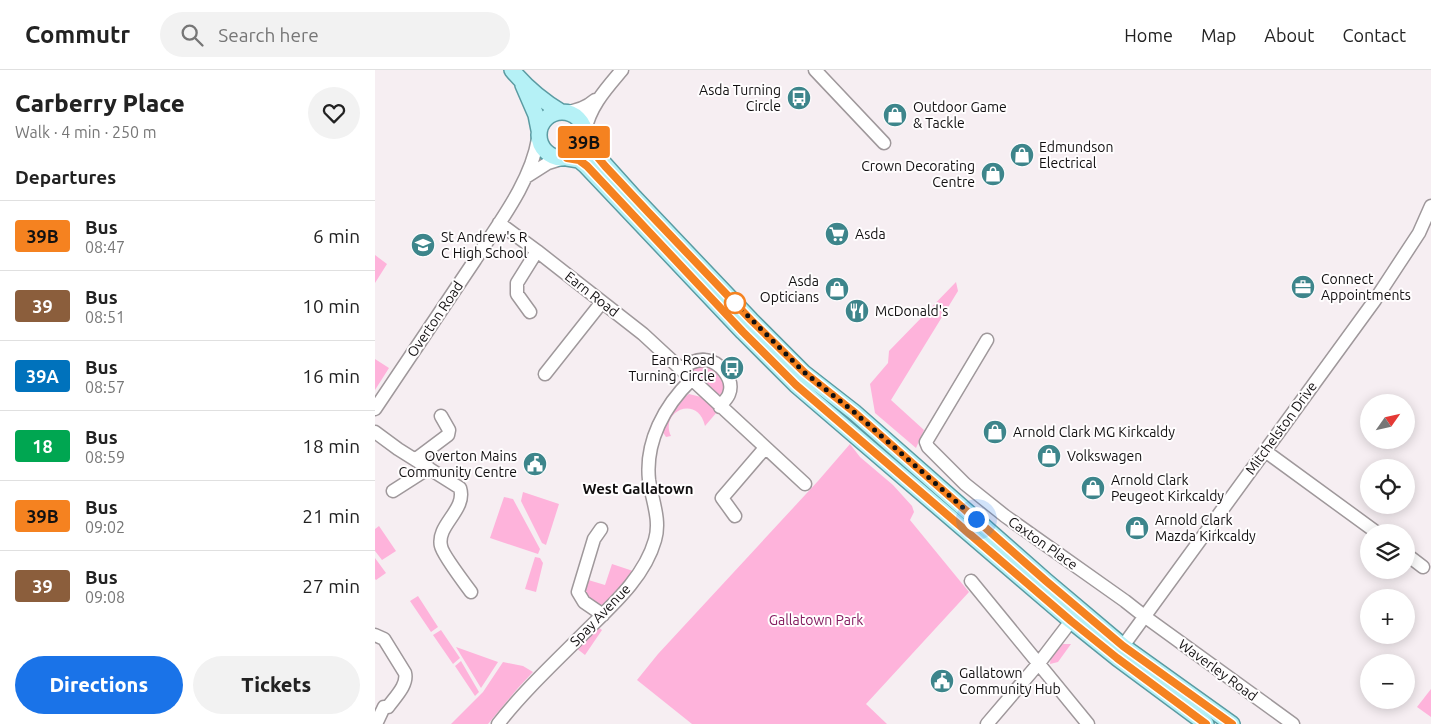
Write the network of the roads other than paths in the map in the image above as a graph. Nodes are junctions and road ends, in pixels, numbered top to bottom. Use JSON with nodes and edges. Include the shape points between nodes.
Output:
{"nodes":[{"id":1,"x":621,"y":70,"type":"edge"},
{"id":2,"x":815,"y":70,"type":"edge"},
{"id":3,"x":516,"y":75,"type":"edge"},
{"id":4,"x":599,"y":97,"type":"junction"},
{"id":5,"x":563,"y":112,"type":"junction"},
{"id":6,"x":585,"y":134,"type":"junction"},
{"id":7,"x":539,"y":135,"type":"junction"},
{"id":8,"x":884,"y":143,"type":"dead end"},
{"id":9,"x":564,"y":159,"type":"junction"},
{"id":10,"x":526,"y":177,"type":"junction"},
{"id":11,"x":1431,"y":206,"type":"edge"},
{"id":12,"x":499,"y":223,"type":"junction"},
{"id":13,"x":537,"y":251,"type":"junction"},
{"id":14,"x":602,"y":302,"type":"junction"},
{"id":15,"x":530,"y":312,"type":"dead end"},
{"id":16,"x":987,"y":340,"type":"dead end"},
{"id":17,"x":680,"y":369,"type":"junction"},
{"id":18,"x":545,"y":374,"type":"dead end"},
{"id":19,"x":691,"y":379,"type":"junction"},
{"id":20,"x":720,"y":406,"type":"junction"},
{"id":21,"x":375,"y":409,"type":"edge"},
{"id":22,"x":441,"y":416,"type":"dead end"},
{"id":23,"x":375,"y":432,"type":"edge"},
{"id":24,"x":765,"y":448,"type":"junction"},
{"id":25,"x":1265,"y":451,"type":"junction"},
{"id":26,"x":416,"y":459,"type":"junction"},
{"id":27,"x":429,"y":468,"type":"junction"},
{"id":28,"x":805,"y":484,"type":"dead end"},
{"id":29,"x":393,"y":491,"type":"dead end"},
{"id":30,"x":735,"y":516,"type":"dead end"},
{"id":31,"x":1365,"y":524,"type":"edge"},
{"id":32,"x":601,"y":529,"type":"dead end"},
{"id":33,"x":1415,"y":561,"type":"edge"},
{"id":34,"x":1423,"y":567,"type":"dead end"},
{"id":35,"x":971,"y":581,"type":"dead end"},
{"id":36,"x":1046,"y":581,"type":"junction"},
{"id":37,"x":471,"y":592,"type":"dead end"},
{"id":38,"x":603,"y":614,"type":"junction"},
{"id":39,"x":1144,"y":616,"type":"junction"},
{"id":40,"x":1071,"y":621,"type":"junction"},
{"id":41,"x":375,"y":635,"type":"edge"},
{"id":42,"x":1123,"y":646,"type":"junction"},
{"id":43,"x":1039,"y":662,"type":"junction"},
{"id":44,"x":1160,"y":689,"type":"junction"},
{"id":45,"x":380,"y":704,"type":"edge"},
{"id":46,"x":376,"y":724,"type":"edge"},
{"id":47,"x":498,"y":724,"type":"edge"},
{"id":48,"x":987,"y":724,"type":"edge"},
{"id":49,"x":1088,"y":724,"type":"edge"},
{"id":50,"x":1206,"y":724,"type":"edge"},
{"id":51,"x":1232,"y":724,"type":"edge"},
{"id":52,"x":1293,"y":724,"type":"edge"}],
"edges":[{"from":1,"to":4,"type":"street"},
{"from":2,"to":8,"type":"street"},
{"from":3,"to":5,"type":"main road","via":[[548,104]]},
{"from":3,"to":7,"type":"main road","via":[[537,115]]},
{"from":4,"to":5,"type":"street","via":[[589,106]]},
{"from":4,"to":6,"type":"street","via":[[587,120]]},
{"from":5,"to":6,"type":"main road","via":[[578,119]]},
{"from":5,"to":7,"type":"main road","via":[[547,117]]},
{"from":6,"to":9,"type":"main road","via":[[579,151]]},
{"from":6,"to":36,"type":"main road","via":[[590,148],[605,166],[804,372]]},
{"from":7,"to":9,"type":"main road","via":[[544,151]]},
{"from":7,"to":10,"type":"street","name":"Overton Road"},
{"from":9,"to":10,"type":"street","name":"Overton Road","via":[[548,163]]},
{"from":9,"to":40,"type":"main road","via":[[579,160],[587,166],[796,385]]},
{"from":10,"to":12,"type":"street","name":"Overton Road"},
{"from":11,"to":25,"type":"street","name":"Mitchelston Drive","via":[[1419,233],[1375,300]]},
{"from":12,"to":13,"type":"street","name":"Earn Road"},
{"from":12,"to":21,"type":"street","name":"Overton Road"},
{"from":13,"to":14,"type":"street","name":"Earn Road"},
{"from":13,"to":15,"type":"street","via":[[517,283],[517,294]]},
{"from":14,"to":17,"type":"street","name":"Earn Road"},
{"from":14,"to":18,"type":"street"},
{"from":16,"to":39,"type":"street","name":"Caxton Place","via":[[926,442],[928,447],[965,484],[1005,516]]},
{"from":17,"to":19,"type":"street","name":"Earn Road"},
{"from":17,"to":20,"type":"street","via":[[694,361],[705,359],[715,362],[730,386],[729,394]]},
{"from":19,"to":20,"type":"street","name":"Earn Road"},
{"from":19,"to":38,"type":"street","name":"Spay Avenue","via":[[659,423],[649,455],[649,481],[657,517],[656,538],[651,552],[624,593]]},
{"from":20,"to":24,"type":"street","name":"Earn Road"},
{"from":22,"to":26,"type":"street","via":[[449,430],[448,435]]},
{"from":23,"to":26,"type":"street"},
{"from":24,"to":28,"type":"street","name":"Earn Road"},
{"from":24,"to":30,"type":"street","via":[[722,498]]},
{"from":25,"to":31,"type":"street"},
{"from":25,"to":39,"type":"street","name":"Mitchelston Drive"},
{"from":26,"to":27,"type":"street"},
{"from":27,"to":29,"type":"street"},
{"from":27,"to":37,"type":"street","via":[[460,488],[453,516],[442,531],[441,546]]},
{"from":32,"to":38,"type":"street","via":[[594,539],[578,592],[584,602]]},
{"from":33,"to":34,"type":"street"},
{"from":35,"to":43,"type":"street"},
{"from":36,"to":40,"type":"main road","via":[[1073,611]]},
{"from":36,"to":42,"type":"main road"},
{"from":38,"to":47,"type":"street","name":"Spay Avenue","via":[[520,696]]},
{"from":39,"to":42,"type":"street","name":"Mitchelston Drive"},
{"from":39,"to":52,"type":"street","name":"Waverley Road"},
{"from":40,"to":43,"type":"street"},
{"from":40,"to":44,"type":"main road"},
{"from":41,"to":45,"type":"street","via":[[384,639],[406,678],[388,707]]},
{"from":42,"to":44,"type":"main road","via":[[1128,659]]},
{"from":42,"to":51,"type":"main road"},
{"from":43,"to":48,"type":"street"},
{"from":43,"to":49,"type":"street"},
{"from":44,"to":50,"type":"main road"},
{"from":45,"to":46,"type":"street"}]}
